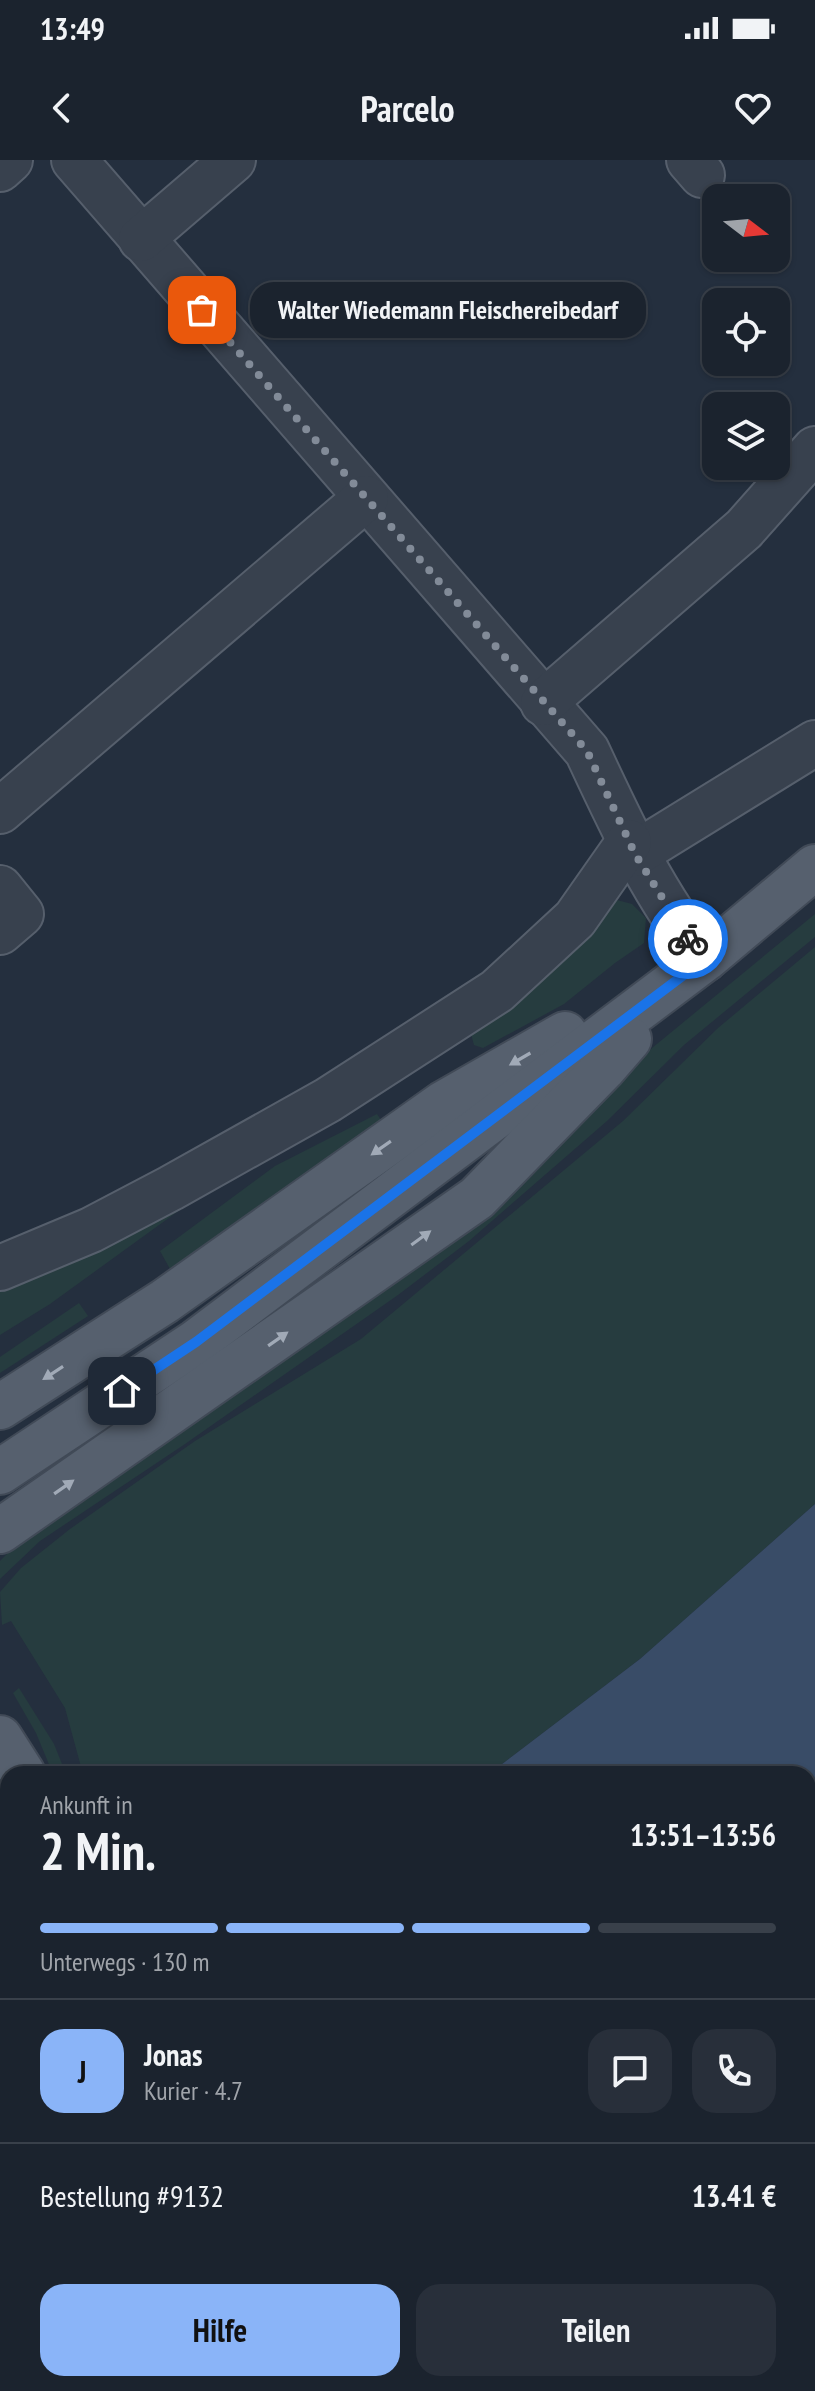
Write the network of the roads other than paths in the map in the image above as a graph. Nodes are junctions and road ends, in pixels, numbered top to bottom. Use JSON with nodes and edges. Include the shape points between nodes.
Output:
{"nodes":[{"id":1,"x":10,"y":160,"type":"edge"},
{"id":2,"x":74,"y":160,"type":"edge"},
{"id":3,"x":233,"y":160,"type":"edge"},
{"id":4,"x":0,"y":169,"type":"edge"},
{"id":5,"x":141,"y":239,"type":"junction"},
{"id":6,"x":815,"y":449,"type":"edge"},
{"id":7,"x":366,"y":498,"type":"junction"},
{"id":8,"x":543,"y":703,"type":"junction"},
{"id":9,"x":815,"y":743,"type":"edge"},
{"id":10,"x":0,"y":811,"type":"edge"},
{"id":11,"x":632,"y":848,"type":"junction"},
{"id":12,"x":815,"y":867,"type":"edge"},
{"id":13,"x":0,"y":888,"type":"edge"},
{"id":14,"x":0,"y":932,"type":"edge"},
{"id":15,"x":696,"y":964,"type":"junction"},
{"id":16,"x":0,"y":1268,"type":"edge"},
{"id":17,"x":0,"y":1407,"type":"edge"},
{"id":18,"x":0,"y":1472,"type":"edge"},
{"id":19,"x":0,"y":1531,"type":"edge"},
{"id":20,"x":0,"y":1738,"type":"edge"},
{"id":21,"x":18,"y":1766,"type":"edge"}],
"edges":[{"from":1,"to":4,"type":"street"},
{"from":2,"to":5,"type":"street"},
{"from":3,"to":5,"type":"street"},
{"from":5,"to":7,"type":"street"},
{"from":6,"to":8,"type":"street","via":[[744,529]]},
{"from":7,"to":8,"type":"street"},
{"from":7,"to":10,"type":"street"},
{"from":8,"to":11,"type":"street","via":[[587,751]]},
{"from":9,"to":11,"type":"street"},
{"from":11,"to":15,"type":"street"},
{"from":11,"to":16,"type":"street","via":[[575,919],[497,991],[328,1100],[171,1188],[91,1230]]},
{"from":12,"to":15,"type":"main road"},
{"from":13,"to":14,"type":"street","via":[[21,914]]},
{"from":15,"to":17,"type":"main road","one_way":true,"via":[[444,1103],[165,1301]]},
{"from":15,"to":18,"type":"main road","via":[[196,1342]]},
{"from":19,"to":15,"type":"main road","one_way":true,"via":[[477,1198]]},
{"from":20,"to":21,"type":"main road"}]}
